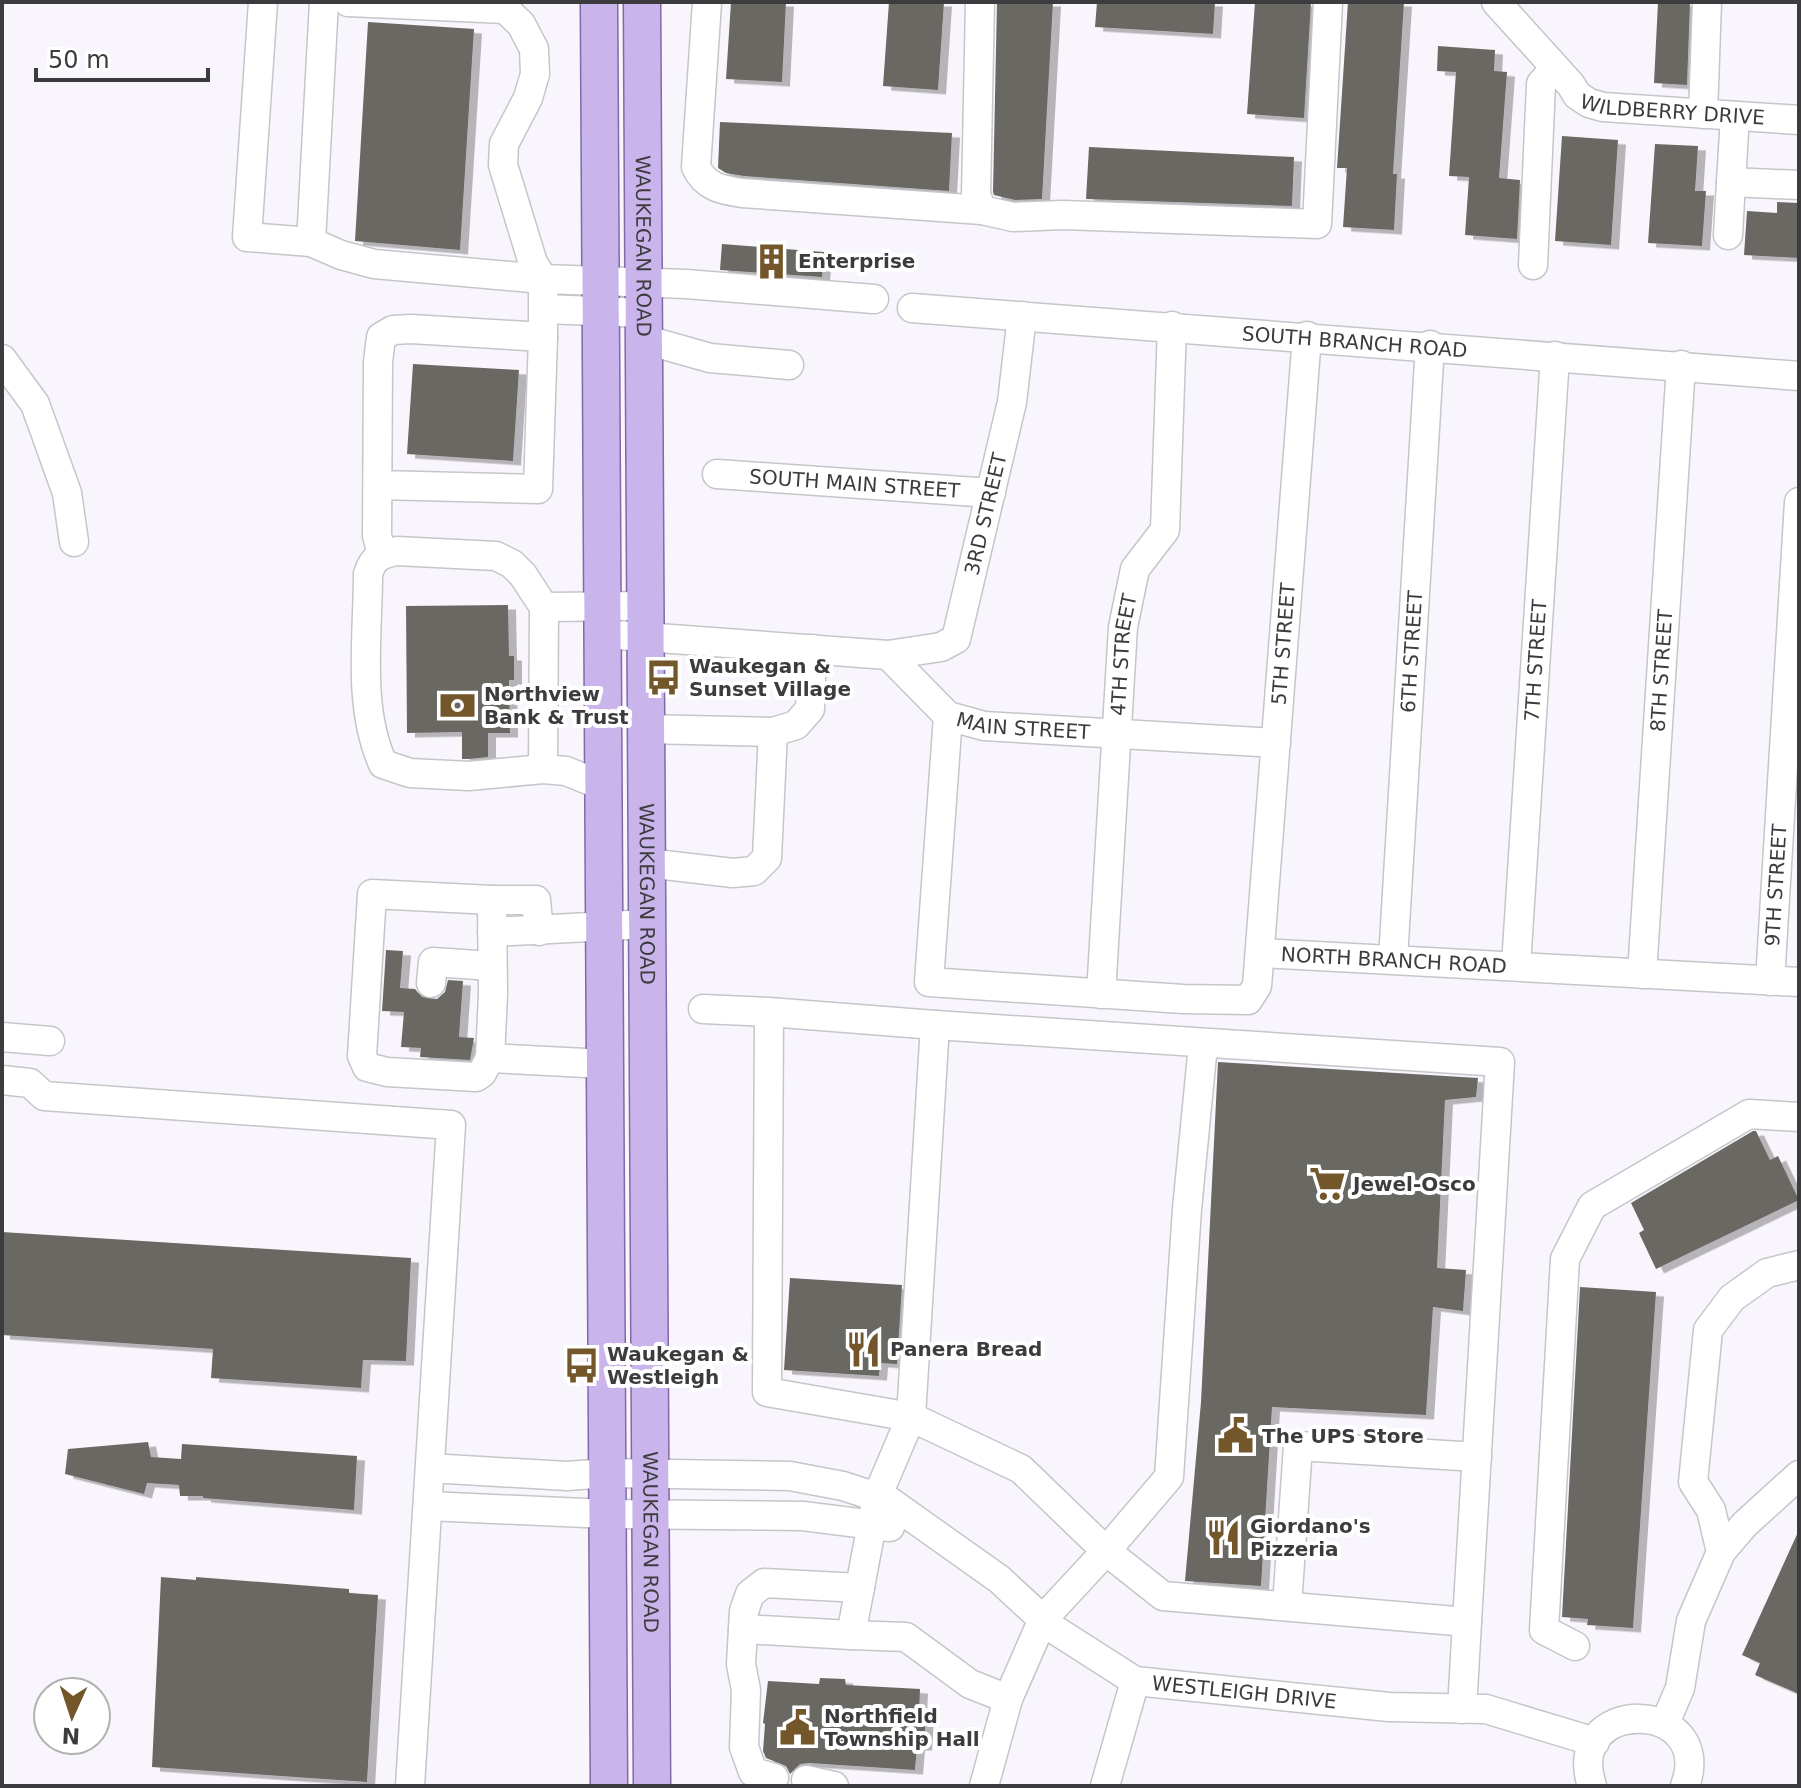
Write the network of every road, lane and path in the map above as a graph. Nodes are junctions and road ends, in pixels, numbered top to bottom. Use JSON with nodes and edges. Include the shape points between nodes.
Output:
{"nodes":[{"id":1,"x":263,"y":2,"type":"edge"},
{"id":2,"x":324,"y":2,"type":"edge"},
{"id":3,"x":348,"y":2,"type":"edge"},
{"id":4,"x":599,"y":2,"type":"edge"},
{"id":5,"x":642,"y":2,"type":"edge"},
{"id":6,"x":707,"y":2,"type":"edge"},
{"id":7,"x":980,"y":2,"type":"edge"},
{"id":8,"x":1328,"y":2,"type":"edge"},
{"id":9,"x":1496,"y":2,"type":"edge"},
{"id":10,"x":1707,"y":2,"type":"edge"},
{"id":11,"x":505,"y":5,"type":"edge"},
{"id":12,"x":1554,"y":69,"type":"junction"},
{"id":13,"x":1703,"y":114,"type":"junction"},
{"id":14,"x":1735,"y":116,"type":"junction"},
{"id":15,"x":1799,"y":120,"type":"edge"},
{"id":16,"x":1740,"y":174,"type":"junction"},
{"id":17,"x":1799,"y":185,"type":"edge"},
{"id":18,"x":982,"y":210,"type":"junction"},
{"id":19,"x":1728,"y":235,"type":"dead end"},
{"id":20,"x":311,"y":242,"type":"junction"},
{"id":21,"x":1533,"y":265,"type":"dead end"},
{"id":22,"x":543,"y":279,"type":"junction"},
{"id":23,"x":601,"y":296,"type":"junction"},
{"id":24,"x":874,"y":299,"type":"dead end"},
{"id":25,"x":912,"y":308,"type":"dead end"},
{"id":26,"x":643,"y":311,"type":"junction"},
{"id":27,"x":1022,"y":316,"type":"junction"},
{"id":28,"x":544,"y":323,"type":"junction"},
{"id":29,"x":1172,"y":326,"type":"junction"},
{"id":30,"x":1307,"y":336,"type":"junction"},
{"id":31,"x":1430,"y":345,"type":"junction"},
{"id":32,"x":1555,"y":356,"type":"junction"},
{"id":33,"x":2,"y":359,"type":"edge"},
{"id":34,"x":789,"y":365,"type":"dead end"},
{"id":35,"x":1681,"y":365,"type":"junction"},
{"id":36,"x":1799,"y":376,"type":"edge"},
{"id":37,"x":717,"y":474,"type":"dead end"},
{"id":38,"x":378,"y":485,"type":"junction"},
{"id":39,"x":991,"y":493,"type":"junction"},
{"id":40,"x":1799,"y":502,"type":"edge"},
{"id":41,"x":74,"y":542,"type":"dead end"},
{"id":42,"x":382,"y":553,"type":"junction"},
{"id":43,"x":544,"y":607,"type":"junction"},
{"id":44,"x":604,"y":620,"type":"junction"},
{"id":45,"x":646,"y":621,"type":"junction"},
{"id":46,"x":812,"y":649,"type":"junction"},
{"id":47,"x":888,"y":655,"type":"junction"},
{"id":48,"x":948,"y":716,"type":"junction"},
{"id":49,"x":645,"y":729,"type":"junction"},
{"id":50,"x":773,"y":732,"type":"junction"},
{"id":51,"x":1117,"y":734,"type":"junction"},
{"id":52,"x":1276,"y":743,"type":"junction"},
{"id":53,"x":543,"y":769,"type":"junction"},
{"id":54,"x":603,"y":786,"type":"junction"},
{"id":55,"x":647,"y":863,"type":"junction"},
{"id":56,"x":492,"y":900,"type":"junction"},
{"id":57,"x":539,"y":931,"type":"junction"},
{"id":58,"x":492,"y":932,"type":"junction"},
{"id":59,"x":647,"y":936,"type":"junction"},
{"id":60,"x":604,"y":937,"type":"junction"},
{"id":61,"x":1260,"y":953,"type":"junction"},
{"id":62,"x":1393,"y":959,"type":"junction"},
{"id":63,"x":492,"y":966,"type":"junction"},
{"id":64,"x":1516,"y":966,"type":"junction"},
{"id":65,"x":1642,"y":974,"type":"junction"},
{"id":66,"x":1770,"y":981,"type":"junction"},
{"id":67,"x":1799,"y":982,"type":"edge"},
{"id":68,"x":431,"y":983,"type":"dead end"},
{"id":69,"x":1101,"y":994,"type":"junction"},
{"id":70,"x":703,"y":1009,"type":"dead end"},
{"id":71,"x":769,"y":1012,"type":"junction"},
{"id":72,"x":935,"y":1025,"type":"junction"},
{"id":73,"x":2,"y":1037,"type":"edge"},
{"id":74,"x":50,"y":1041,"type":"dead end"},
{"id":75,"x":1203,"y":1045,"type":"junction"},
{"id":76,"x":490,"y":1058,"type":"junction"},
{"id":77,"x":605,"y":1064,"type":"junction"},
{"id":78,"x":2,"y":1080,"type":"edge"},
{"id":79,"x":1799,"y":1117,"type":"edge"},
{"id":80,"x":1799,"y":1265,"type":"edge"},
{"id":81,"x":911,"y":1417,"type":"junction"},
{"id":82,"x":1477,"y":1457,"type":"junction"},
{"id":83,"x":430,"y":1468,"type":"junction"},
{"id":84,"x":607,"y":1473,"type":"junction"},
{"id":85,"x":652,"y":1474,"type":"junction"},
{"id":86,"x":1799,"y":1475,"type":"edge"},
{"id":87,"x":428,"y":1506,"type":"junction"},
{"id":88,"x":875,"y":1510,"type":"junction"},
{"id":89,"x":650,"y":1513,"type":"junction"},
{"id":90,"x":607,"y":1514,"type":"junction"},
{"id":91,"x":1106,"y":1551,"type":"junction"},
{"id":92,"x":1721,"y":1552,"type":"junction"},
{"id":93,"x":860,"y":1588,"type":"junction"},
{"id":94,"x":1287,"y":1606,"type":"junction"},
{"id":95,"x":1043,"y":1619,"type":"junction"},
{"id":96,"x":1467,"y":1622,"type":"junction"},
{"id":97,"x":743,"y":1629,"type":"junction"},
{"id":98,"x":851,"y":1635,"type":"junction"},
{"id":99,"x":1575,"y":1646,"type":"dead end"},
{"id":100,"x":1135,"y":1681,"type":"junction"},
{"id":101,"x":1008,"y":1699,"type":"junction"},
{"id":102,"x":1462,"y":1709,"type":"junction"},
{"id":103,"x":1665,"y":1723,"type":"junction"},
{"id":104,"x":1595,"y":1742,"type":"junction"},
{"id":105,"x":774,"y":1778,"type":"dead end"},
{"id":106,"x":410,"y":1786,"type":"edge"},
{"id":107,"x":609,"y":1786,"type":"edge"},
{"id":108,"x":652,"y":1786,"type":"edge"},
{"id":109,"x":984,"y":1786,"type":"edge"},
{"id":110,"x":1105,"y":1786,"type":"edge"},
{"id":111,"x":1592,"y":1786,"type":"edge"},
{"id":112,"x":1685,"y":1786,"type":"edge"}],
"edges":[{"from":1,"to":20,"type":"street","via":[[247,237]]},
{"from":2,"to":20,"type":"street"},
{"from":3,"to":11,"type":"street"},
{"from":4,"to":23,"type":"main road","name":"WAUKEGAN ROAD"},
{"from":5,"to":26,"type":"main road","name":"WAUKEGAN ROAD"},
{"from":6,"to":18,"type":"street","via":[[696,167],[701,178],[718,189],[742,193]]},
{"from":7,"to":18,"type":"street","via":[[976,195]]},
{"from":8,"to":18,"type":"street","via":[[1317,224],[1013,217]]},
{"from":9,"to":12,"type":"street","name":"WILDBERRY DRIVE"},
{"from":10,"to":13,"type":"street"},
{"from":11,"to":22,"type":"street","via":[[534,49],[535,74],[504,144],[503,165],[533,263]]},
{"from":12,"to":13,"type":"street","name":"WILDBERRY DRIVE","via":[[1589,103]]},
{"from":12,"to":21,"type":"street","via":[[1541,84]]},
{"from":13,"to":14,"type":"street","name":"WILDBERRY DRIVE"},
{"from":14,"to":15,"type":"street","name":"WILDBERRY DRIVE"},
{"from":14,"to":16,"type":"street"},
{"from":16,"to":17,"type":"street"},
{"from":16,"to":19,"type":"street"},
{"from":20,"to":22,"type":"street","via":[[374,264]]},
{"from":22,"to":23,"type":"street"},
{"from":22,"to":28,"type":"street"},
{"from":23,"to":26,"type":"street"},
{"from":23,"to":28,"type":"street"},
{"from":23,"to":44,"type":"main road","name":"WAUKEGAN ROAD"},
{"from":24,"to":26,"type":"street"},
{"from":25,"to":27,"type":"street","name":"SOUTH BRANCH ROAD"},
{"from":26,"to":34,"type":"street","via":[[680,347],[710,358]]},
{"from":26,"to":45,"type":"main road","name":"WAUKEGAN ROAD"},
{"from":27,"to":29,"type":"street","name":"SOUTH BRANCH ROAD"},
{"from":27,"to":39,"type":"street","name":"3RD STREET","via":[[1012,402]]},
{"from":28,"to":38,"type":"street","via":[[393,330],[381,337]]},
{"from":28,"to":38,"type":"street","via":[[538,489]]},
{"from":29,"to":30,"type":"street","name":"SOUTH BRANCH ROAD"},
{"from":29,"to":51,"type":"street","name":"4TH STREET","via":[[1165,530],[1135,569],[1123,627]]},
{"from":30,"to":31,"type":"street","name":"SOUTH BRANCH ROAD"},
{"from":30,"to":52,"type":"street","name":"5TH STREET"},
{"from":31,"to":32,"type":"street","name":"SOUTH BRANCH ROAD"},
{"from":31,"to":62,"type":"street","name":"6TH STREET"},
{"from":32,"to":35,"type":"street","name":"SOUTH BRANCH ROAD"},
{"from":32,"to":64,"type":"street","name":"7TH STREET"},
{"from":33,"to":41,"type":"street","via":[[40,416],[67,493]]},
{"from":35,"to":36,"type":"street","name":"SOUTH BRANCH ROAD"},
{"from":35,"to":65,"type":"street","name":"8TH STREET"},
{"from":37,"to":39,"type":"street","name":"SOUTH MAIN STREET"},
{"from":38,"to":42,"type":"street"},
{"from":39,"to":47,"type":"street","name":"3RD STREET","via":[[956,639],[941,647]]},
{"from":40,"to":66,"type":"street","name":"9TH STREET"},
{"from":42,"to":43,"type":"street","via":[[496,556],[523,575]]},
{"from":42,"to":53,"type":"street","via":[[368,574],[367,714],[383,764],[410,773],[469,776]]},
{"from":43,"to":44,"type":"street"},
{"from":43,"to":53,"type":"street"},
{"from":44,"to":45,"type":"street"},
{"from":44,"to":54,"type":"main road","name":"WAUKEGAN ROAD"},
{"from":45,"to":46,"type":"street"},
{"from":45,"to":49,"type":"main road","name":"WAUKEGAN ROAD"},
{"from":46,"to":47,"type":"street"},
{"from":46,"to":50,"type":"street","via":[[810,709],[796,725]]},
{"from":47,"to":48,"type":"street","name":"MAIN STREET"},
{"from":48,"to":51,"type":"street","name":"MAIN STREET","via":[[984,726]]},
{"from":48,"to":69,"type":"street","name":"NORTH BRANCH ROAD","via":[[929,982]]},
{"from":49,"to":50,"type":"street"},
{"from":49,"to":55,"type":"main road","name":"WAUKEGAN ROAD"},
{"from":50,"to":55,"type":"street","via":[[767,858],[754,871],[733,873]]},
{"from":51,"to":52,"type":"street","name":"MAIN STREET"},
{"from":51,"to":69,"type":"street","name":"4TH STREET"},
{"from":52,"to":61,"type":"street","name":"5TH STREET"},
{"from":53,"to":54,"type":"street","via":[[566,771]]},
{"from":54,"to":60,"type":"main road","name":"WAUKEGAN ROAD"},
{"from":55,"to":59,"type":"main road","name":"WAUKEGAN ROAD"},
{"from":56,"to":57,"type":"street","via":[[536,900]]},
{"from":56,"to":58,"type":"street"},
{"from":56,"to":76,"type":"street","via":[[372,894],[362,1056],[372,1069],[461,1078],[482,1073]]},
{"from":57,"to":58,"type":"street"},
{"from":57,"to":60,"type":"street"},
{"from":58,"to":63,"type":"street"},
{"from":59,"to":60,"type":"main road"},
{"from":59,"to":85,"type":"main road","name":"WAUKEGAN ROAD"},
{"from":60,"to":77,"type":"main road","name":"WAUKEGAN ROAD"},
{"from":61,"to":62,"type":"street","name":"NORTH BRANCH ROAD"},
{"from":61,"to":69,"type":"street","name":"NORTH BRANCH ROAD","via":[[1257,986],[1248,1000]]},
{"from":62,"to":64,"type":"street","name":"NORTH BRANCH ROAD"},
{"from":63,"to":68,"type":"street","via":[[433,962]]},
{"from":63,"to":76,"type":"street"},
{"from":64,"to":65,"type":"street","name":"NORTH BRANCH ROAD"},
{"from":65,"to":66,"type":"street","name":"NORTH BRANCH ROAD"},
{"from":66,"to":67,"type":"street","name":"NORTH BRANCH ROAD"},
{"from":70,"to":71,"type":"street"},
{"from":71,"to":72,"type":"street"},
{"from":71,"to":81,"type":"street","via":[[767,1392]]},
{"from":72,"to":75,"type":"street"},
{"from":72,"to":81,"type":"street"},
{"from":73,"to":74,"type":"street"},
{"from":75,"to":82,"type":"street","via":[[1500,1062]]},
{"from":75,"to":91,"type":"street","via":[[1169,1477]]},
{"from":76,"to":77,"type":"street"},
{"from":77,"to":84,"type":"main road","name":"WAUKEGAN ROAD"},
{"from":78,"to":83,"type":"street","via":[[30,1083],[44,1096],[451,1125]]},
{"from":79,"to":99,"type":"street","via":[[1749,1114],[1592,1206],[1565,1259],[1544,1630]]},
{"from":80,"to":92,"type":"street","via":[[1767,1273],[1732,1298],[1708,1330],[1693,1482],[1711,1510]]},
{"from":81,"to":88,"type":"street"},
{"from":81,"to":91,"type":"street","via":[[1021,1469]]},
{"from":82,"to":94,"type":"street","via":[[1298,1446]]},
{"from":82,"to":96,"type":"street"},
{"from":83,"to":84,"type":"street","name":"WESTLEIGH DRIVE","via":[[567,1476]]},
{"from":83,"to":87,"type":"street"},
{"from":84,"to":85,"type":"street","name":"WESTLEIGH DRIVE"},
{"from":84,"to":90,"type":"main road","name":"WAUKEGAN ROAD"},
{"from":85,"to":88,"type":"street","name":"WESTLEIGH DRIVE","via":[[790,1476],[843,1486]]},
{"from":85,"to":89,"type":"main road","name":"WAUKEGAN ROAD"},
{"from":86,"to":92,"type":"street"},
{"from":87,"to":90,"type":"street","name":"WESTLEIGH DRIVE"},
{"from":87,"to":106,"type":"street"},
{"from":88,"to":89,"type":"street","name":"WESTLEIGH DRIVE","via":[[803,1516]]},
{"from":88,"to":93,"type":"street"},
{"from":88,"to":95,"type":"street","name":"WESTLEIGH DRIVE","via":[[938,1537],[999,1579]]},
{"from":89,"to":90,"type":"street","name":"WESTLEIGH DRIVE"},
{"from":89,"to":108,"type":"main road","name":"WAUKEGAN ROAD"},
{"from":90,"to":107,"type":"main road","name":"WAUKEGAN ROAD"},
{"from":91,"to":94,"type":"street","via":[[1163,1596]]},
{"from":91,"to":95,"type":"street"},
{"from":92,"to":103,"type":"street","via":[[1691,1621],[1680,1688]]},
{"from":93,"to":97,"type":"street","via":[[764,1583],[750,1594]]},
{"from":93,"to":98,"type":"street"},
{"from":94,"to":96,"type":"street"},
{"from":95,"to":100,"type":"street","name":"WESTLEIGH DRIVE"},
{"from":95,"to":101,"type":"street"},
{"from":96,"to":102,"type":"street"},
{"from":97,"to":98,"type":"street"},
{"from":97,"to":105,"type":"street","via":[[744,1747],[753,1772]]},
{"from":98,"to":101,"type":"street","via":[[906,1637],[970,1684]]},
{"from":100,"to":102,"type":"street","name":"WESTLEIGH DRIVE","via":[[1389,1707]]},
{"from":100,"to":110,"type":"street"},
{"from":101,"to":109,"type":"street"},
{"from":102,"to":104,"type":"street","name":"WESTLEIGH DRIVE","via":[[1486,1709]]},
{"from":103,"to":104,"type":"street","via":[[1626,1718]]},
{"from":103,"to":112,"type":"street","via":[[1687,1753]]},
{"from":104,"to":111,"type":"street","via":[[1588,1769]]}]}
